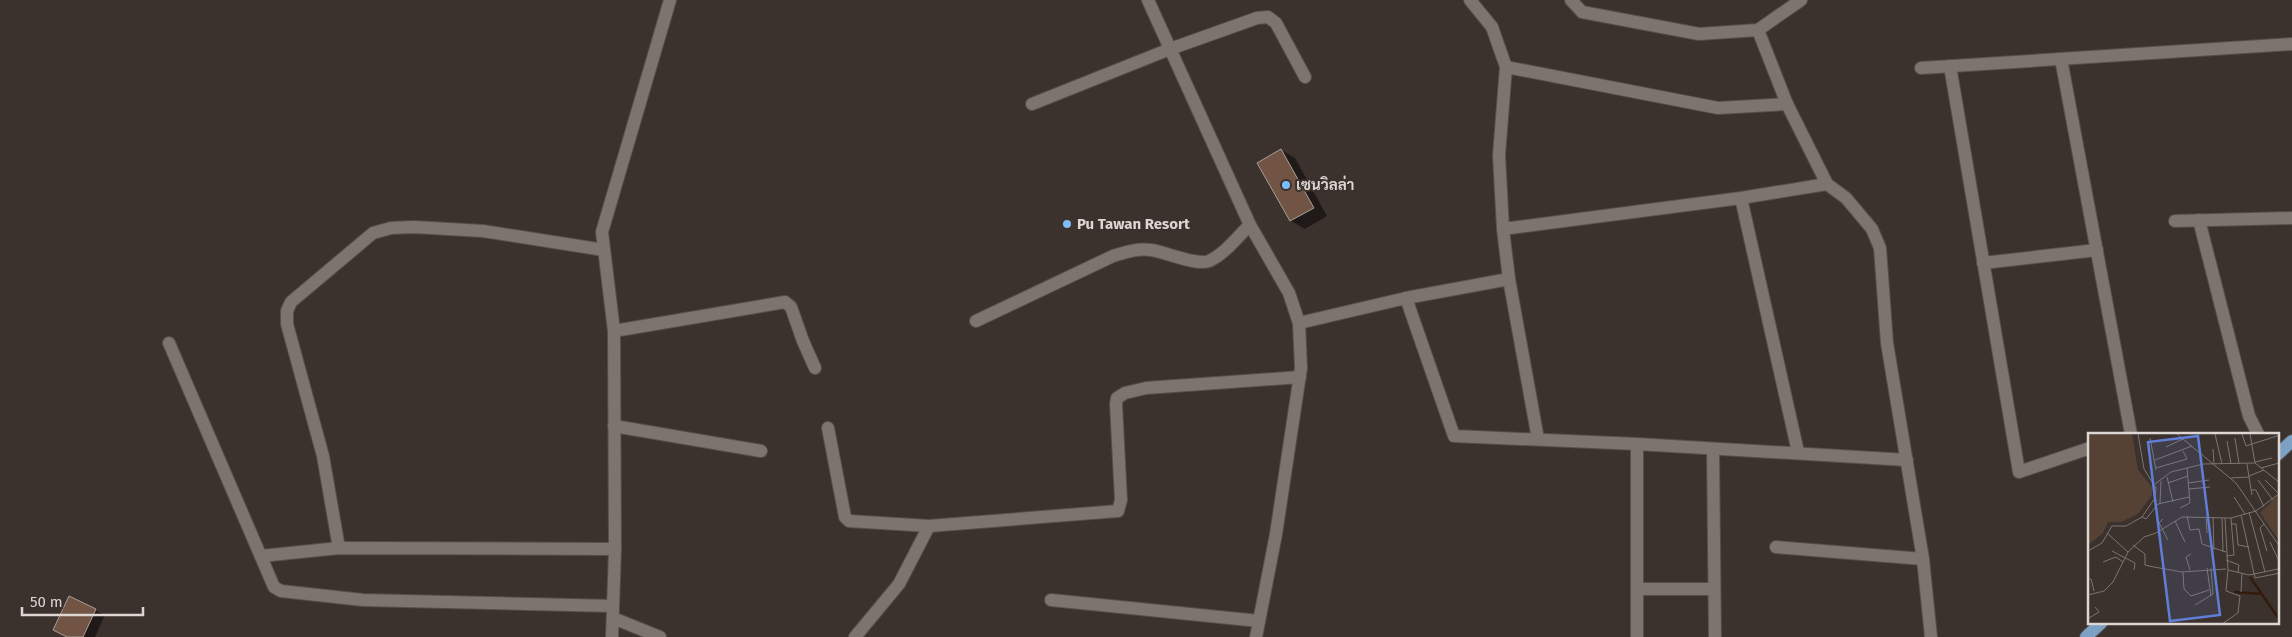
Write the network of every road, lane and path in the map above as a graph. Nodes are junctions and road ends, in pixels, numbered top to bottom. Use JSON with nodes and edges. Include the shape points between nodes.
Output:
{"nodes":[{"id":1,"x":670,"y":0,"type":"edge"},
{"id":2,"x":1148,"y":0,"type":"edge"},
{"id":3,"x":1470,"y":0,"type":"edge"},
{"id":4,"x":1571,"y":0,"type":"edge"},
{"id":5,"x":1801,"y":0,"type":"edge"},
{"id":6,"x":1758,"y":30,"type":"junction"},
{"id":7,"x":2292,"y":44,"type":"edge"},
{"id":8,"x":1170,"y":49,"type":"junction"},
{"id":9,"x":2061,"y":59,"type":"junction"},
{"id":10,"x":1950,"y":66,"type":"junction"},
{"id":11,"x":1506,"y":67,"type":"junction"},
{"id":12,"x":1921,"y":68,"type":"dead end"},
{"id":13,"x":1305,"y":77,"type":"dead end"},
{"id":14,"x":1032,"y":104,"type":"dead end"},
{"id":15,"x":1787,"y":104,"type":"junction"},
{"id":16,"x":1827,"y":184,"type":"junction"},
{"id":17,"x":1742,"y":198,"type":"junction"},
{"id":18,"x":2292,"y":218,"type":"edge"},
{"id":19,"x":2199,"y":220,"type":"junction"},
{"id":20,"x":2175,"y":221,"type":"dead end"},
{"id":21,"x":1250,"y":225,"type":"junction"},
{"id":22,"x":1503,"y":229,"type":"junction"},
{"id":23,"x":604,"y":250,"type":"junction"},
{"id":24,"x":2096,"y":250,"type":"junction"},
{"id":25,"x":1983,"y":263,"type":"junction"},
{"id":26,"x":1509,"y":279,"type":"junction"},
{"id":27,"x":1406,"y":298,"type":"junction"},
{"id":28,"x":976,"y":322,"type":"dead end"},
{"id":29,"x":1299,"y":323,"type":"junction"},
{"id":30,"x":614,"y":331,"type":"junction"},
{"id":31,"x":169,"y":343,"type":"dead end"},
{"id":32,"x":815,"y":368,"type":"dead end"},
{"id":33,"x":1300,"y":377,"type":"junction"},
{"id":34,"x":614,"y":426,"type":"junction"},
{"id":35,"x":828,"y":428,"type":"dead end"},
{"id":36,"x":2131,"y":433,"type":"edge"},
{"id":37,"x":2258,"y":433,"type":"edge"},
{"id":38,"x":1538,"y":439,"type":"junction"},
{"id":39,"x":2292,"y":441,"type":"edge"},
{"id":40,"x":1637,"y":444,"type":"junction"},
{"id":41,"x":1713,"y":449,"type":"junction"},
{"id":42,"x":2088,"y":449,"type":"edge"},
{"id":43,"x":761,"y":451,"type":"dead end"},
{"id":44,"x":1798,"y":452,"type":"junction"},
{"id":45,"x":2280,"y":452,"type":"edge"},
{"id":46,"x":1908,"y":460,"type":"junction"},
{"id":47,"x":929,"y":526,"type":"junction"},
{"id":48,"x":1776,"y":547,"type":"dead end"},
{"id":49,"x":339,"y":548,"type":"junction"},
{"id":50,"x":614,"y":549,"type":"junction"},
{"id":51,"x":261,"y":556,"type":"junction"},
{"id":52,"x":1923,"y":559,"type":"junction"},
{"id":53,"x":1638,"y":588,"type":"junction"},
{"id":54,"x":1714,"y":589,"type":"junction"},
{"id":55,"x":1051,"y":600,"type":"dead end"},
{"id":56,"x":613,"y":612,"type":"junction"},
{"id":57,"x":1259,"y":621,"type":"junction"},
{"id":58,"x":2100,"y":624,"type":"edge"},
{"id":59,"x":612,"y":637,"type":"edge"},
{"id":60,"x":660,"y":637,"type":"edge"},
{"id":61,"x":855,"y":637,"type":"edge"},
{"id":62,"x":1256,"y":637,"type":"edge"},
{"id":63,"x":1637,"y":637,"type":"edge"},
{"id":64,"x":1715,"y":637,"type":"edge"},
{"id":65,"x":1931,"y":637,"type":"edge"},
{"id":66,"x":2086,"y":637,"type":"edge"}],
"edges":[{"from":1,"to":23,"type":"street","via":[[602,232]]},
{"from":2,"to":8,"type":"street"},
{"from":3,"to":11,"type":"street","via":[[1492,28]]},
{"from":4,"to":6,"type":"street","via":[[1582,12],[1699,34]]},
{"from":5,"to":6,"type":"street"},
{"from":6,"to":15,"type":"street"},
{"from":7,"to":9,"type":"street"},
{"from":8,"to":13,"type":"street","via":[[1268,17],[1276,23]]},
{"from":8,"to":14,"type":"street"},
{"from":8,"to":21,"type":"street"},
{"from":9,"to":10,"type":"street"},
{"from":9,"to":24,"type":"street"},
{"from":10,"to":12,"type":"street"},
{"from":10,"to":25,"type":"street"},
{"from":11,"to":15,"type":"street","via":[[1718,108]]},
{"from":11,"to":22,"type":"street","via":[[1500,155]]},
{"from":15,"to":16,"type":"street"},
{"from":16,"to":17,"type":"street"},
{"from":16,"to":46,"type":"street","via":[[1846,198],[1872,229],[1880,248],[1887,343]]},
{"from":17,"to":22,"type":"street"},
{"from":17,"to":44,"type":"street"},
{"from":18,"to":19,"type":"street"},
{"from":19,"to":20,"type":"street"},
{"from":19,"to":37,"type":"street","via":[[2250,416]]},
{"from":21,"to":28,"type":"street","via":[[1207,262],[1134,249]]},
{"from":21,"to":29,"type":"street","via":[[1289,293]]},
{"from":22,"to":26,"type":"street"},
{"from":23,"to":30,"type":"street"},
{"from":23,"to":49,"type":"street","via":[[483,231],[391,228],[373,233],[291,302],[287,311],[288,324],[323,456]]},
{"from":24,"to":25,"type":"street"},
{"from":24,"to":36,"type":"street"},
{"from":25,"to":42,"type":"street","via":[[2020,472]]},
{"from":26,"to":27,"type":"street"},
{"from":26,"to":38,"type":"street"},
{"from":27,"to":29,"type":"street"},
{"from":27,"to":38,"type":"street","via":[[1454,436]]},
{"from":29,"to":33,"type":"street"},
{"from":30,"to":32,"type":"street","via":[[785,302],[791,307]]},
{"from":30,"to":34,"type":"street"},
{"from":31,"to":51,"type":"street"},
{"from":33,"to":47,"type":"street","via":[[1146,388],[1117,398],[1121,500],[1118,511]]},
{"from":33,"to":57,"type":"street"},
{"from":34,"to":43,"type":"street"},
{"from":34,"to":50,"type":"street"},
{"from":35,"to":47,"type":"street","via":[[845,516],[849,521]]},
{"from":38,"to":40,"type":"street"},
{"from":39,"to":45,"type":"main road"},
{"from":40,"to":41,"type":"street"},
{"from":40,"to":53,"type":"street"},
{"from":41,"to":44,"type":"street"},
{"from":41,"to":54,"type":"street"},
{"from":44,"to":46,"type":"street"},
{"from":46,"to":52,"type":"street"},
{"from":47,"to":61,"type":"street","via":[[899,584]]},
{"from":48,"to":52,"type":"street"},
{"from":49,"to":50,"type":"street"},
{"from":49,"to":51,"type":"street"},
{"from":50,"to":56,"type":"street"},
{"from":51,"to":56,"type":"street","via":[[274,587],[292,594]]},
{"from":52,"to":65,"type":"street"},
{"from":53,"to":54,"type":"street"},
{"from":53,"to":63,"type":"street"},
{"from":54,"to":64,"type":"street"},
{"from":55,"to":57,"type":"street"},
{"from":56,"to":59,"type":"street"},
{"from":56,"to":60,"type":"street"},
{"from":57,"to":62,"type":"street"},
{"from":58,"to":66,"type":"main road"}]}
